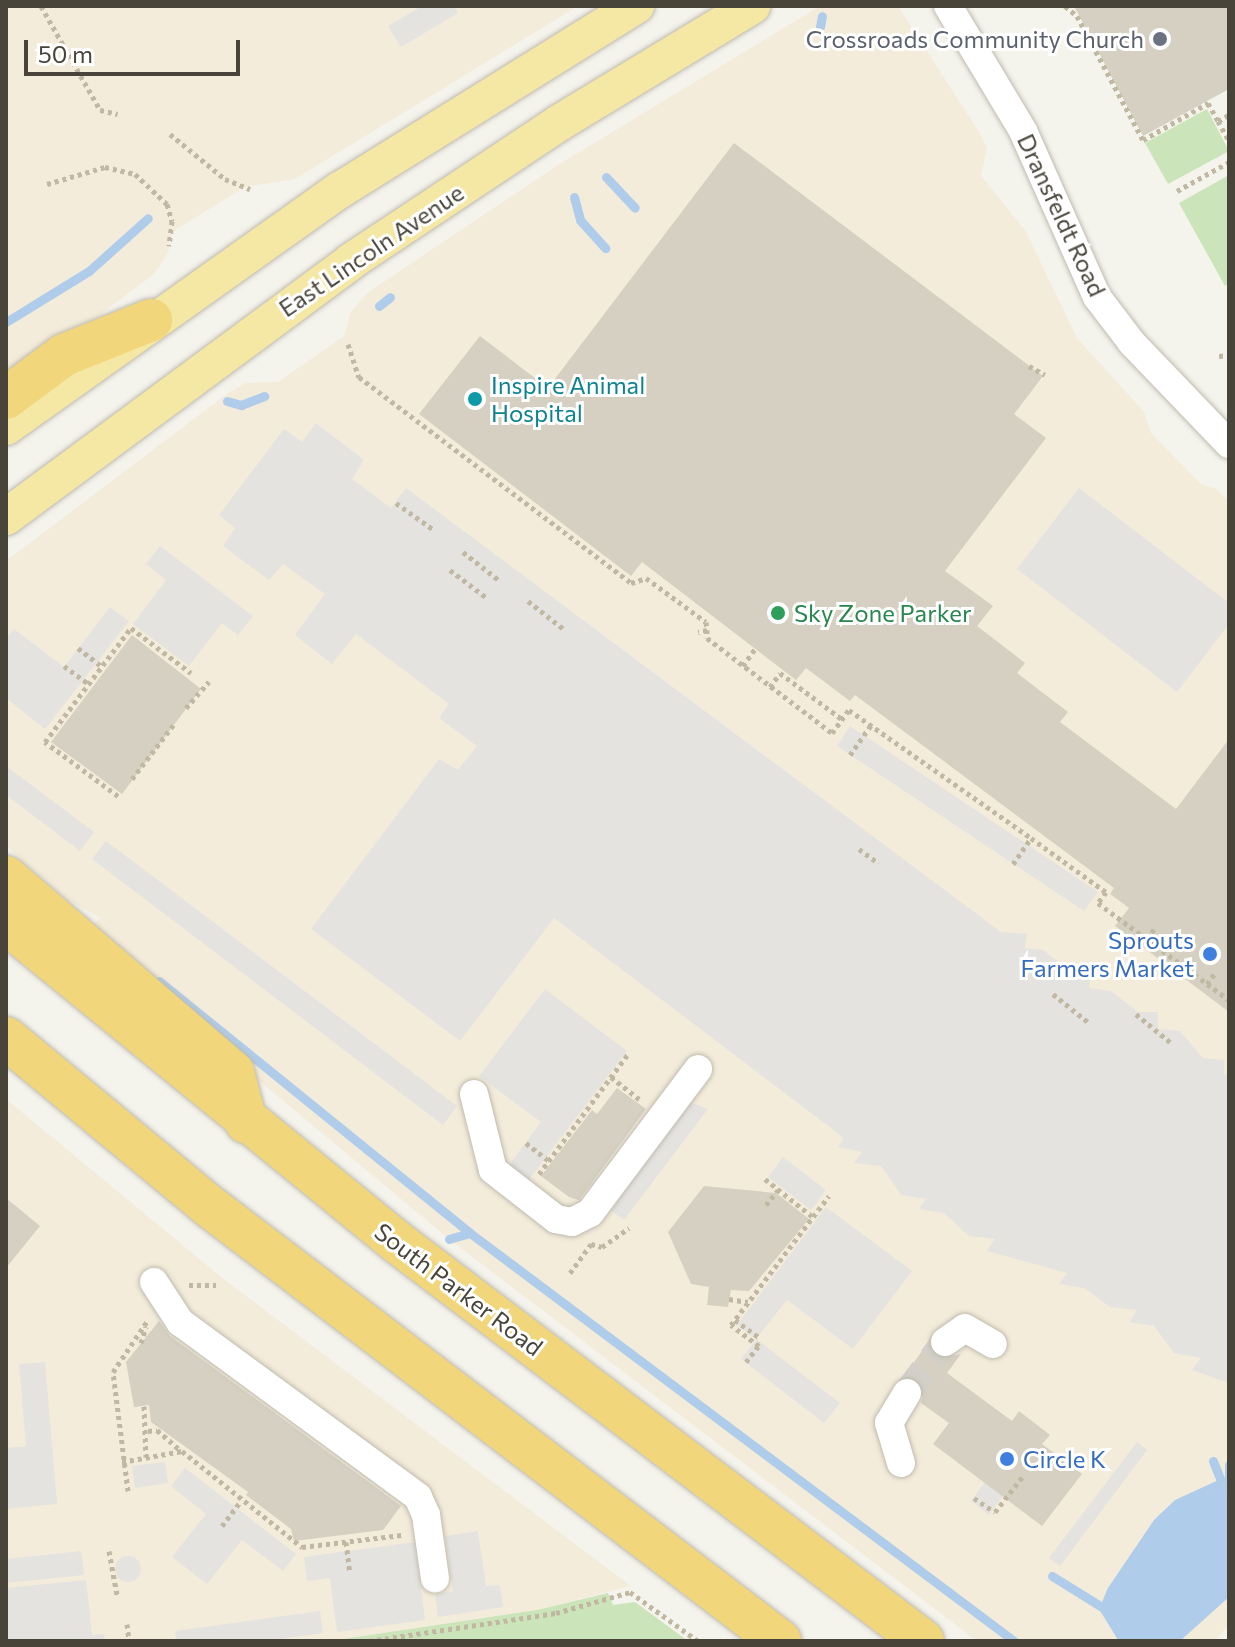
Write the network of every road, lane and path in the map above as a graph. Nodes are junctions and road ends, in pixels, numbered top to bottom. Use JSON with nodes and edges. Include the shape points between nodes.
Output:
{"nodes":[{"id":1,"x":41,"y":6,"type":"edge"},
{"id":2,"x":636,"y":6,"type":"edge"},
{"id":3,"x":752,"y":6,"type":"edge"},
{"id":4,"x":948,"y":6,"type":"edge"},
{"id":5,"x":1065,"y":6,"type":"edge"},
{"id":6,"x":118,"y":114,"type":"dead end"},
{"id":7,"x":1229,"y":115,"type":"edge"},
{"id":8,"x":1218,"y":121,"type":"junction"},
{"id":9,"x":170,"y":134,"type":"dead end"},
{"id":10,"x":1229,"y":141,"type":"edge"},
{"id":11,"x":1229,"y":162,"type":"edge"},
{"id":12,"x":47,"y":184,"type":"dead end"},
{"id":13,"x":250,"y":189,"type":"dead end"},
{"id":14,"x":1177,"y":191,"type":"dead end"},
{"id":15,"x":169,"y":246,"type":"dead end"},
{"id":16,"x":151,"y":320,"type":"junction"},
{"id":17,"x":348,"y":344,"type":"dead end"},
{"id":18,"x":1229,"y":355,"type":"edge"},
{"id":19,"x":1219,"y":356,"type":"dead end"},
{"id":20,"x":1029,"y":366,"type":"dead end"},
{"id":21,"x":1045,"y":375,"type":"dead end"},
{"id":22,"x":6,"y":398,"type":"edge"},
{"id":23,"x":6,"y":427,"type":"edge"},
{"id":24,"x":1229,"y":444,"type":"edge"},
{"id":25,"x":396,"y":503,"type":"dead end"},
{"id":26,"x":6,"y":517,"type":"edge"},
{"id":27,"x":434,"y":530,"type":"dead end"},
{"id":28,"x":463,"y":552,"type":"dead end"},
{"id":29,"x":450,"y":570,"type":"dead end"},
{"id":30,"x":500,"y":581,"type":"dead end"},
{"id":31,"x":487,"y":598,"type":"dead end"},
{"id":32,"x":528,"y":601,"type":"dead end"},
{"id":33,"x":565,"y":630,"type":"dead end"},
{"id":34,"x":707,"y":630,"type":"junction"},
{"id":35,"x":698,"y":632,"type":"dead end"},
{"id":36,"x":78,"y":648,"type":"dead end"},
{"id":37,"x":755,"y":649,"type":"dead end"},
{"id":38,"x":728,"y":655,"type":"junction"},
{"id":39,"x":723,"y":661,"type":"dead end"},
{"id":40,"x":64,"y":666,"type":"dead end"},
{"id":41,"x":743,"y":666,"type":"junction"},
{"id":42,"x":102,"y":667,"type":"junction"},
{"id":43,"x":191,"y":673,"type":"dead end"},
{"id":44,"x":209,"y":682,"type":"dead end"},
{"id":45,"x":89,"y":684,"type":"junction"},
{"id":46,"x":770,"y":687,"type":"junction"},
{"id":47,"x":186,"y":708,"type":"dead end"},
{"id":48,"x":842,"y":719,"type":"junction"},
{"id":49,"x":174,"y":724,"type":"dead end"},
{"id":50,"x":871,"y":725,"type":"junction"},
{"id":51,"x":850,"y":755,"type":"dead end"},
{"id":52,"x":132,"y":779,"type":"dead end"},
{"id":53,"x":118,"y":796,"type":"dead end"},
{"id":54,"x":1031,"y":838,"type":"junction"},
{"id":55,"x":859,"y":849,"type":"dead end"},
{"id":56,"x":878,"y":863,"type":"dead end"},
{"id":57,"x":1013,"y":864,"type":"dead end"},
{"id":58,"x":6,"y":877,"type":"edge"},
{"id":59,"x":6,"y":923,"type":"edge"},
{"id":60,"x":1155,"y":928,"type":"dead end"},
{"id":61,"x":1147,"y":939,"type":"junction"},
{"id":62,"x":1163,"y":951,"type":"junction"},
{"id":63,"x":1156,"y":959,"type":"dead end"},
{"id":64,"x":1215,"y":973,"type":"dead end"},
{"id":65,"x":1207,"y":984,"type":"junction"},
{"id":66,"x":1053,"y":994,"type":"dead end"},
{"id":67,"x":1227,"y":998,"type":"edge"},
{"id":68,"x":1218,"y":1006,"type":"dead end"},
{"id":69,"x":1136,"y":1014,"type":"dead end"},
{"id":70,"x":1088,"y":1022,"type":"dead end"},
{"id":71,"x":6,"y":1038,"type":"edge"},
{"id":72,"x":1171,"y":1043,"type":"dead end"},
{"id":73,"x":629,"y":1053,"type":"dead end"},
{"id":74,"x":698,"y":1069,"type":"dead end"},
{"id":75,"x":611,"y":1077,"type":"junction"},
{"id":76,"x":474,"y":1094,"type":"dead end"},
{"id":77,"x":639,"y":1099,"type":"dead end"},
{"id":78,"x":246,"y":1122,"type":"junction"},
{"id":79,"x":526,"y":1143,"type":"dead end"},
{"id":80,"x":549,"y":1161,"type":"junction"},
{"id":81,"x":765,"y":1179,"type":"dead end"},
{"id":82,"x":549,"y":1186,"type":"dead end"},
{"id":83,"x":778,"y":1190,"type":"junction"},
{"id":84,"x":829,"y":1196,"type":"dead end"},
{"id":85,"x":766,"y":1205,"type":"dead end"},
{"id":86,"x":813,"y":1217,"type":"junction"},
{"id":87,"x":591,"y":1244,"type":"dead end"},
{"id":88,"x":570,"y":1273,"type":"dead end"},
{"id":89,"x":216,"y":1285,"type":"dead end"},
{"id":90,"x":167,"y":1286,"type":"joint"},
{"id":91,"x":729,"y":1299,"type":"dead end"},
{"id":92,"x":749,"y":1302,"type":"junction"},
{"id":93,"x":155,"y":1314,"type":"dead end"},
{"id":94,"x":144,"y":1326,"type":"junction"},
{"id":95,"x":945,"y":1342,"type":"tunnel mouth"},
{"id":96,"x":141,"y":1343,"type":"dead end"},
{"id":97,"x":993,"y":1344,"type":"dead end"},
{"id":98,"x":746,"y":1362,"type":"dead end"},
{"id":99,"x":907,"y":1393,"type":"tunnel mouth"},
{"id":100,"x":144,"y":1406,"type":"dead end"},
{"id":101,"x":148,"y":1431,"type":"junction"},
{"id":102,"x":182,"y":1451,"type":"junction"},
{"id":103,"x":146,"y":1457,"type":"junction"},
{"id":104,"x":122,"y":1462,"type":"junction"},
{"id":105,"x":901,"y":1463,"type":"dead end"},
{"id":106,"x":1023,"y":1476,"type":"dead end"},
{"id":107,"x":128,"y":1491,"type":"dead end"},
{"id":108,"x":974,"y":1498,"type":"dead end"},
{"id":109,"x":241,"y":1501,"type":"junction"},
{"id":110,"x":222,"y":1526,"type":"dead end"},
{"id":111,"x":413,"y":1534,"type":"dead end"},
{"id":112,"x":346,"y":1542,"type":"junction"},
{"id":113,"x":109,"y":1551,"type":"dead end"},
{"id":114,"x":350,"y":1573,"type":"dead end"},
{"id":115,"x":435,"y":1578,"type":"dead end"},
{"id":116,"x":117,"y":1595,"type":"dead end"},
{"id":117,"x":127,"y":1624,"type":"dead end"},
{"id":118,"x":129,"y":1641,"type":"edge"},
{"id":119,"x":369,"y":1641,"type":"edge"},
{"id":120,"x":698,"y":1641,"type":"edge"},
{"id":121,"x":780,"y":1641,"type":"edge"},
{"id":122,"x":923,"y":1641,"type":"edge"}],
"edges":[{"from":1,"to":6,"type":"path","via":[[100,110]]},
{"from":2,"to":16,"type":"main road","via":[[387,160]]},
{"from":3,"to":26,"type":"main road","name":"East Lincoln Avenue","via":[[559,123],[350,262]]},
{"from":4,"to":24,"type":"street","name":"Dransfeldt Road","via":[[1023,131],[1097,297],[1132,343]]},
{"from":5,"to":8,"type":"path","via":[[1077,16],[1143,140],[1208,103]]},
{"from":7,"to":8,"type":"path"},
{"from":8,"to":10,"type":"path"},
{"from":9,"to":13,"type":"path","via":[[225,179]]},
{"from":11,"to":14,"type":"path"},
{"from":12,"to":15,"type":"path","via":[[105,167],[135,174],[167,204],[172,221]]},
{"from":16,"to":22,"type":"highway","via":[[64,355]]},
{"from":16,"to":23,"type":"main road"},
{"from":17,"to":34,"type":"path","via":[[359,377],[631,583],[646,578],[706,622]]},
{"from":18,"to":19,"type":"path"},
{"from":20,"to":21,"type":"path"},
{"from":25,"to":27,"type":"path"},
{"from":28,"to":30,"type":"path"},
{"from":29,"to":31,"type":"path"},
{"from":32,"to":33,"type":"path"},
{"from":34,"to":35,"type":"path"},
{"from":34,"to":38,"type":"path","via":[[707,638]]},
{"from":36,"to":42,"type":"path"},
{"from":37,"to":41,"type":"path"},
{"from":38,"to":39,"type":"path"},
{"from":38,"to":41,"type":"path"},
{"from":40,"to":45,"type":"path"},
{"from":41,"to":46,"type":"path"},
{"from":42,"to":43,"type":"path","via":[[131,628]]},
{"from":42,"to":45,"type":"path"},
{"from":44,"to":47,"type":"path"},
{"from":45,"to":53,"type":"path","via":[[45,742]]},
{"from":46,"to":48,"type":"path","via":[[832,733]]},
{"from":46,"to":48,"type":"path","via":[[780,673]]},
{"from":48,"to":50,"type":"path","via":[[849,710]]},
{"from":49,"to":52,"type":"path","via":[[157,756]]},
{"from":50,"to":51,"type":"path"},
{"from":50,"to":54,"type":"path"},
{"from":54,"to":57,"type":"path"},
{"from":54,"to":61,"type":"path","via":[[1106,892],[1098,903]]},
{"from":55,"to":56,"type":"path"},
{"from":58,"to":78,"type":"highway","via":[[233,1072]]},
{"from":59,"to":78,"type":"highway","name":"South Parker Road"},
{"from":60,"to":61,"type":"path"},
{"from":61,"to":62,"type":"path"},
{"from":62,"to":63,"type":"path"},
{"from":62,"to":65,"type":"path"},
{"from":64,"to":65,"type":"path"},
{"from":65,"to":67,"type":"path"},
{"from":66,"to":70,"type":"path"},
{"from":67,"to":68,"type":"path"},
{"from":69,"to":72,"type":"path"},
{"from":71,"to":121,"type":"highway","via":[[213,1209]]},
{"from":73,"to":75,"type":"path"},
{"from":74,"to":76,"type":"street","via":[[590,1213],[572,1222],[556,1219],[493,1170]]},
{"from":75,"to":77,"type":"path"},
{"from":75,"to":80,"type":"path"},
{"from":78,"to":122,"type":"highway","name":"South Parker Road"},
{"from":79,"to":80,"type":"path"},
{"from":80,"to":82,"type":"path","via":[[537,1177]]},
{"from":81,"to":83,"type":"path"},
{"from":83,"to":85,"type":"path"},
{"from":83,"to":86,"type":"path"},
{"from":84,"to":86,"type":"path"},
{"from":86,"to":92,"type":"path"},
{"from":87,"to":88,"type":"path"},
{"from":89,"to":90,"type":"path"},
{"from":90,"to":115,"type":"street","via":[[180,1322],[418,1497],[426,1515]]},
{"from":91,"to":92,"type":"path"},
{"from":92,"to":98,"type":"path","via":[[731,1325],[759,1342]]},
{"from":93,"to":94,"type":"path"},
{"from":94,"to":96,"type":"path","via":[[149,1329]]},
{"from":94,"to":104,"type":"path","via":[[113,1372]]},
{"from":95,"to":97,"type":"street","via":[[965,1328]]},
{"from":99,"to":105,"type":"street","via":[[889,1423]]},
{"from":100,"to":101,"type":"path"},
{"from":101,"to":102,"type":"path","via":[[157,1430]]},
{"from":101,"to":103,"type":"path","via":[[141,1432]]},
{"from":102,"to":103,"type":"path"},
{"from":102,"to":109,"type":"path","via":[[244,1497]]},
{"from":103,"to":104,"type":"path"},
{"from":104,"to":107,"type":"path"},
{"from":106,"to":108,"type":"path","via":[[995,1512]]},
{"from":109,"to":110,"type":"path"},
{"from":109,"to":112,"type":"path","via":[[302,1547]]},
{"from":111,"to":112,"type":"path"},
{"from":112,"to":114,"type":"path"},
{"from":113,"to":116,"type":"path"},
{"from":117,"to":118,"type":"path"},
{"from":119,"to":120,"type":"path","via":[[556,1613],[630,1592]]}]}
